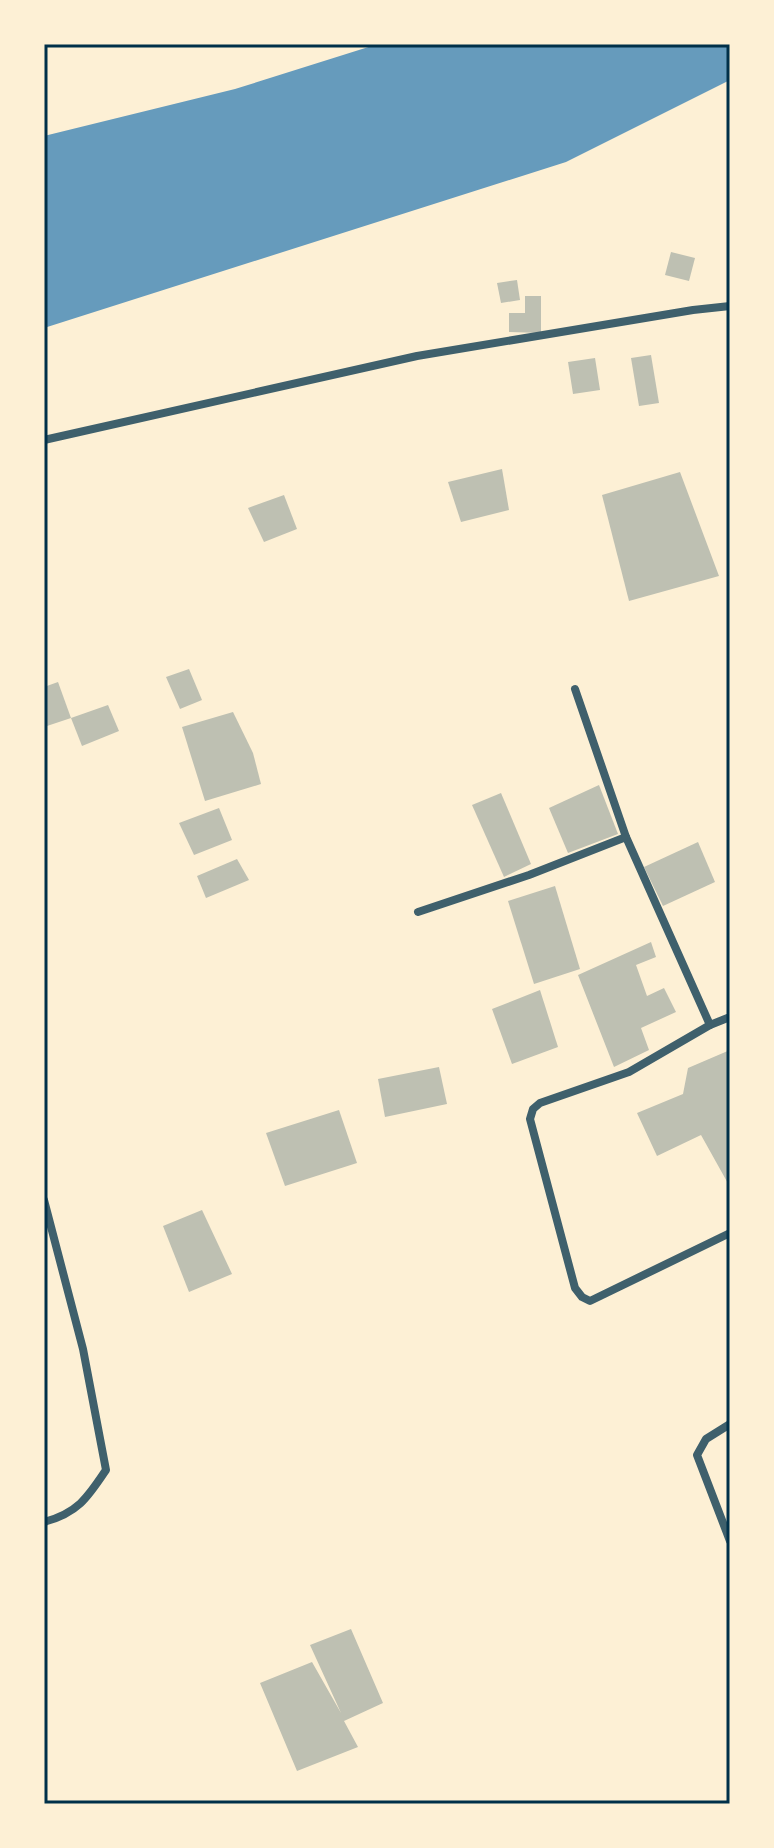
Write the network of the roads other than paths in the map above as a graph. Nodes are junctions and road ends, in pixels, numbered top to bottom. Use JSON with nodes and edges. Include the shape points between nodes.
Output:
{"nodes":[{"id":1,"x":730,"y":306,"type":"edge"},
{"id":2,"x":44,"y":440,"type":"edge"},
{"id":3,"x":575,"y":689,"type":"dead end"},
{"id":4,"x":626,"y":837,"type":"junction"},
{"id":5,"x":418,"y":912,"type":"dead end"},
{"id":6,"x":730,"y":1017,"type":"edge"},
{"id":7,"x":710,"y":1025,"type":"junction"},
{"id":8,"x":44,"y":1200,"type":"edge"},
{"id":9,"x":730,"y":1233,"type":"edge"},
{"id":10,"x":730,"y":1424,"type":"edge"},
{"id":11,"x":44,"y":1522,"type":"edge"},
{"id":12,"x":730,"y":1541,"type":"edge"}],
"edges":[{"from":1,"to":2,"type":"street","via":[[417,356]]},
{"from":3,"to":4,"type":"street"},
{"from":4,"to":5,"type":"street"},
{"from":4,"to":7,"type":"street"},
{"from":6,"to":7,"type":"street"},
{"from":7,"to":9,"type":"street","via":[[629,1072],[540,1103],[530,1119],[575,1288],[582,1297],[590,1301]]},
{"from":8,"to":11,"type":"street","via":[[83,1349],[106,1470],[86,1500]]},
{"from":10,"to":12,"type":"street","via":[[706,1439],[697,1455]]}]}
